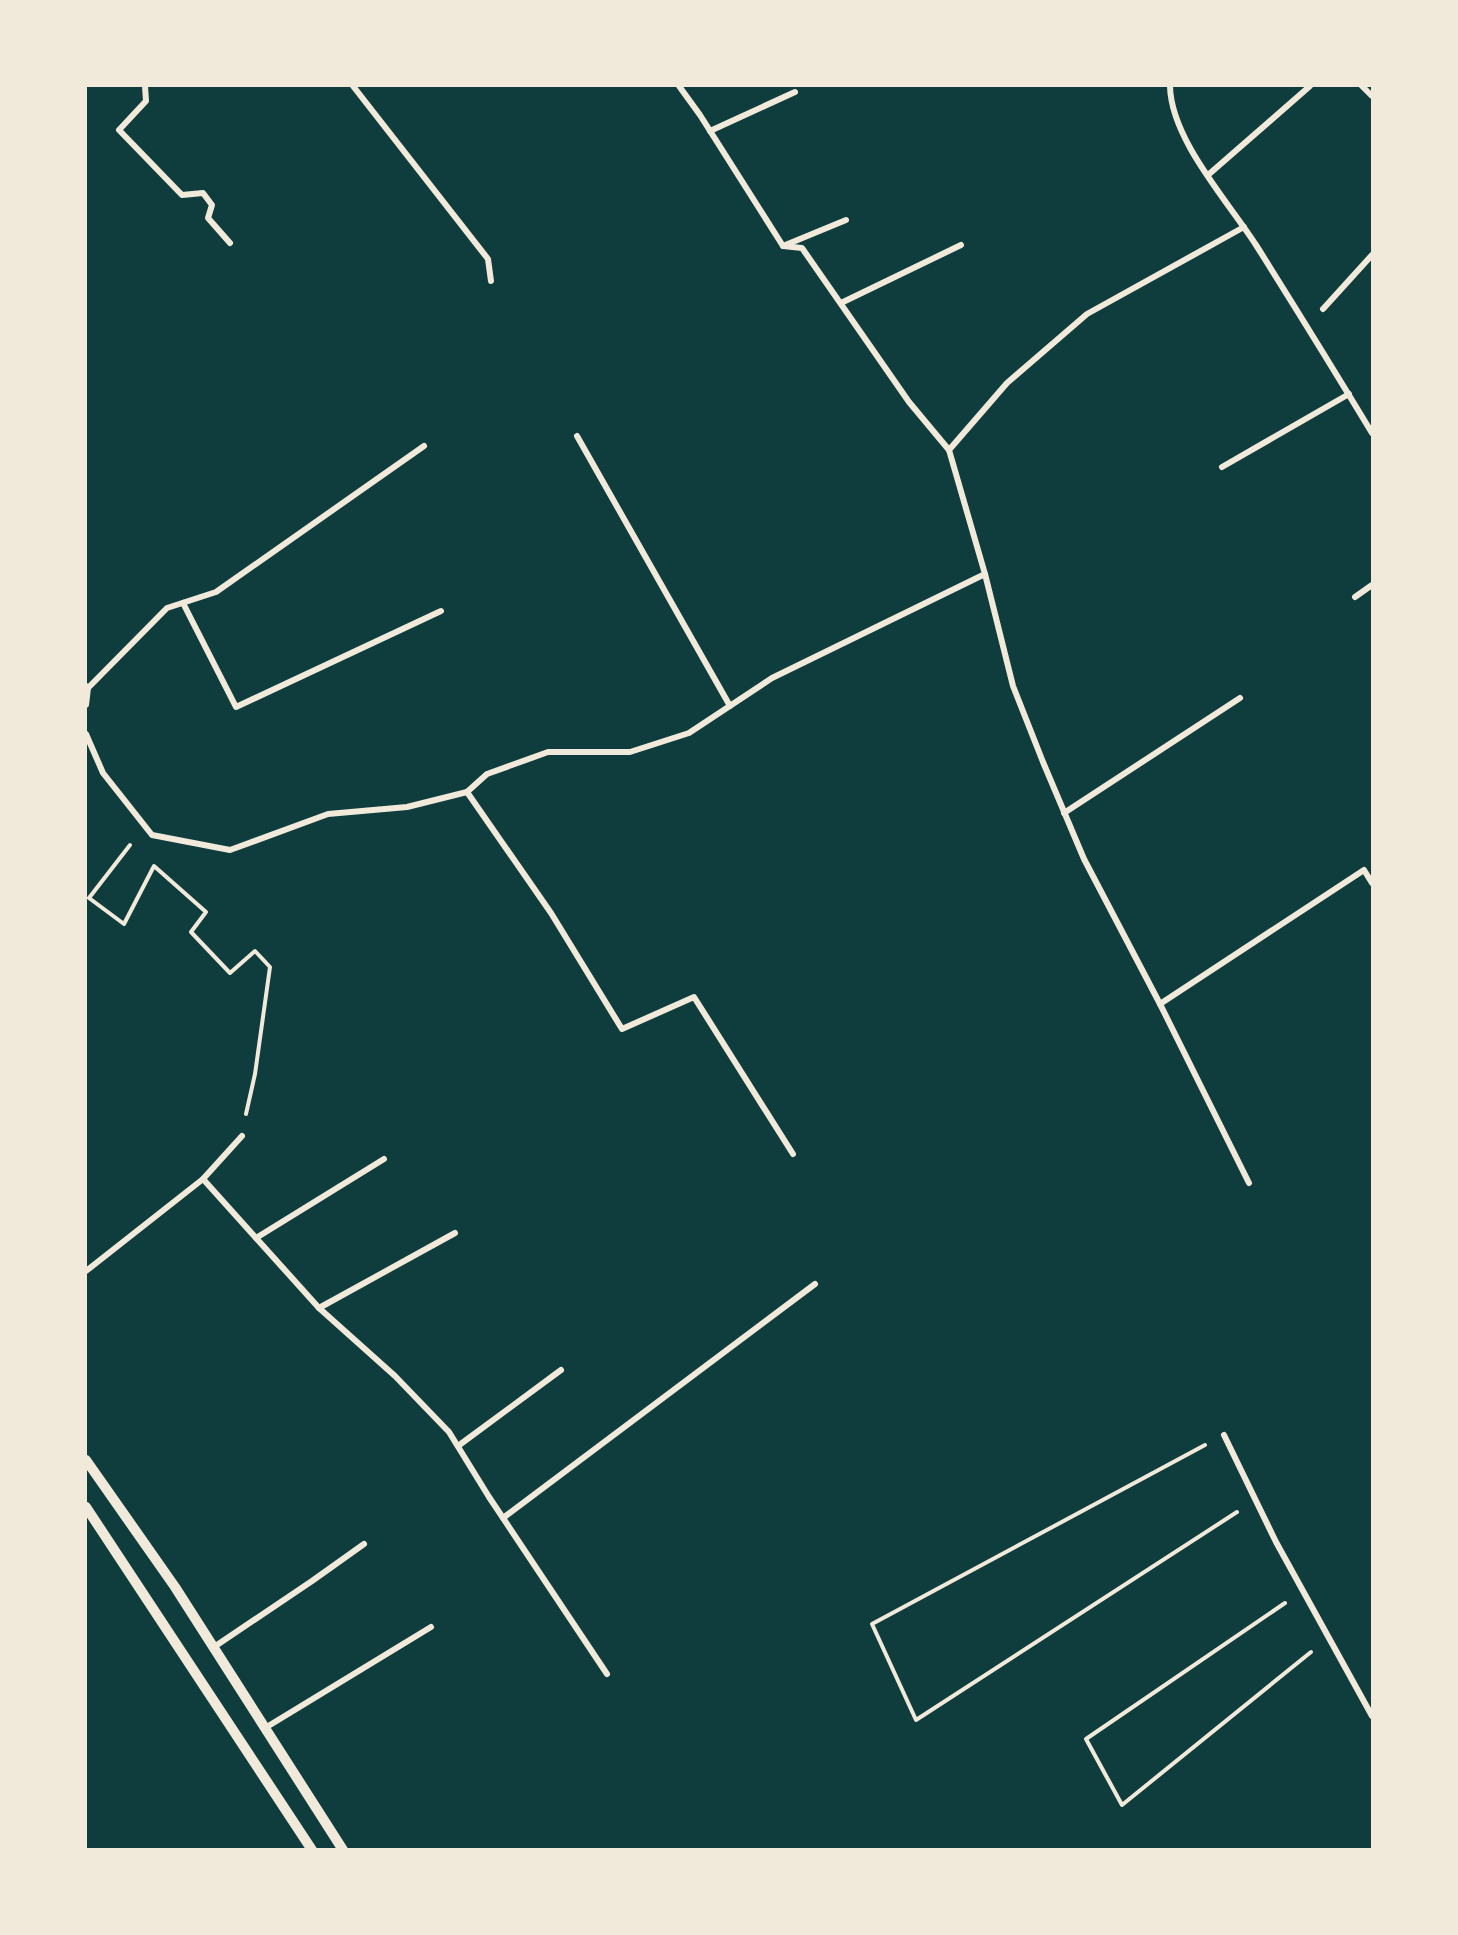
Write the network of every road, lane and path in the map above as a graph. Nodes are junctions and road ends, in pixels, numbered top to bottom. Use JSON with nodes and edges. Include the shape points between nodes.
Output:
{"nodes":[{"id":1,"x":145,"y":86,"type":"edge"},
{"id":2,"x":353,"y":86,"type":"edge"},
{"id":3,"x":679,"y":86,"type":"edge"},
{"id":4,"x":1170,"y":86,"type":"edge"},
{"id":5,"x":1310,"y":86,"type":"edge"},
{"id":6,"x":1362,"y":86,"type":"edge"},
{"id":7,"x":795,"y":92,"type":"dead end"},
{"id":8,"x":1372,"y":96,"type":"edge"},
{"id":9,"x":710,"y":131,"type":"junction"},
{"id":10,"x":1208,"y":175,"type":"junction"},
{"id":11,"x":846,"y":220,"type":"dead end"},
{"id":12,"x":1245,"y":227,"type":"junction"},
{"id":13,"x":230,"y":243,"type":"dead end"},
{"id":14,"x":961,"y":244,"type":"dead end"},
{"id":15,"x":783,"y":246,"type":"junction"},
{"id":16,"x":1372,"y":255,"type":"edge"},
{"id":17,"x":491,"y":281,"type":"dead end"},
{"id":18,"x":841,"y":303,"type":"junction"},
{"id":19,"x":1323,"y":309,"type":"dead end"},
{"id":20,"x":1349,"y":394,"type":"junction"},
{"id":21,"x":1372,"y":433,"type":"edge"},
{"id":22,"x":577,"y":436,"type":"dead end"},
{"id":23,"x":424,"y":446,"type":"dead end"},
{"id":24,"x":949,"y":450,"type":"junction"},
{"id":25,"x":1222,"y":466,"type":"dead end"},
{"id":26,"x":985,"y":574,"type":"junction"},
{"id":27,"x":1372,"y":585,"type":"edge"},
{"id":28,"x":1355,"y":597,"type":"dead end"},
{"id":29,"x":183,"y":603,"type":"junction"},
{"id":30,"x":441,"y":611,"type":"dead end"},
{"id":31,"x":87,"y":687,"type":"edge"},
{"id":32,"x":1240,"y":698,"type":"dead end"},
{"id":33,"x":86,"y":705,"type":"edge"},
{"id":34,"x":730,"y":706,"type":"junction"},
{"id":35,"x":86,"y":734,"type":"edge"},
{"id":36,"x":467,"y":792,"type":"junction"},
{"id":37,"x":1064,"y":813,"type":"junction"},
{"id":38,"x":137,"y":837,"type":"dead end"},
{"id":39,"x":148,"y":856,"type":"dead end"},
{"id":40,"x":154,"y":866,"type":"junction"},
{"id":41,"x":1372,"y":884,"type":"edge"},
{"id":42,"x":1160,"y":1004,"type":"junction"},
{"id":43,"x":242,"y":1136,"type":"joint"},
{"id":44,"x":793,"y":1154,"type":"dead end"},
{"id":45,"x":384,"y":1159,"type":"dead end"},
{"id":46,"x":203,"y":1179,"type":"junction"},
{"id":47,"x":1249,"y":1184,"type":"dead end"},
{"id":48,"x":455,"y":1233,"type":"dead end"},
{"id":49,"x":256,"y":1238,"type":"junction"},
{"id":50,"x":86,"y":1271,"type":"edge"},
{"id":51,"x":815,"y":1284,"type":"dead end"},
{"id":52,"x":319,"y":1308,"type":"junction"},
{"id":53,"x":561,"y":1370,"type":"dead end"},
{"id":54,"x":1224,"y":1435,"type":"joint"},
{"id":55,"x":458,"y":1446,"type":"junction"},
{"id":56,"x":86,"y":1460,"type":"edge"},
{"id":57,"x":1255,"y":1500,"type":"junction"},
{"id":58,"x":86,"y":1507,"type":"edge"},
{"id":59,"x":503,"y":1518,"type":"junction"},
{"id":60,"x":364,"y":1544,"type":"dead end"},
{"id":61,"x":1303,"y":1590,"type":"junction"},
{"id":62,"x":430,"y":1627,"type":"dead end"},
{"id":63,"x":1329,"y":1638,"type":"junction"},
{"id":64,"x":214,"y":1647,"type":"junction"},
{"id":65,"x":607,"y":1674,"type":"dead end"},
{"id":66,"x":1372,"y":1716,"type":"edge"},
{"id":67,"x":265,"y":1728,"type":"junction"},
{"id":68,"x":312,"y":1850,"type":"edge"},
{"id":69,"x":343,"y":1850,"type":"edge"}],
"edges":[{"from":1,"to":13,"type":"street","via":[[146,101],[119,130],[182,195],[203,193],[212,205],[208,218]]},
{"from":2,"to":17,"type":"street","via":[[488,259]]},
{"from":3,"to":9,"type":"street"},
{"from":4,"to":10,"type":"street","via":[[1170,103],[1191,150]]},
{"from":5,"to":10,"type":"street"},
{"from":6,"to":8,"type":"street"},
{"from":7,"to":9,"type":"street"},
{"from":9,"to":15,"type":"street"},
{"from":10,"to":12,"type":"street"},
{"from":11,"to":15,"type":"street"},
{"from":12,"to":20,"type":"street"},
{"from":12,"to":24,"type":"street","via":[[1087,314],[1007,383]]},
{"from":14,"to":18,"type":"street"},
{"from":15,"to":18,"type":"street","via":[[802,248]]},
{"from":16,"to":19,"type":"street"},
{"from":18,"to":24,"type":"street","via":[[909,402]]},
{"from":20,"to":21,"type":"street"},
{"from":20,"to":25,"type":"street"},
{"from":22,"to":34,"type":"street"},
{"from":23,"to":29,"type":"street","via":[[216,592]]},
{"from":24,"to":26,"type":"street"},
{"from":26,"to":34,"type":"street","via":[[772,678]]},
{"from":26,"to":37,"type":"street","via":[[1013,686]]},
{"from":27,"to":28,"type":"street"},
{"from":29,"to":30,"type":"street","via":[[236,706]]},
{"from":29,"to":31,"type":"street","via":[[167,608]]},
{"from":31,"to":33,"type":"street"},
{"from":32,"to":37,"type":"street"},
{"from":34,"to":36,"type":"street","via":[[689,733],[630,752],[548,752],[487,774]]},
{"from":35,"to":36,"type":"street","via":[[103,773],[152,835],[230,850],[328,814],[407,807]]},
{"from":36,"to":44,"type":"street","via":[[551,913],[622,1029],[694,997]]},
{"from":37,"to":42,"type":"street"},
{"from":38,"to":40,"type":"path","via":[[89,898],[124,924]]},
{"from":39,"to":40,"type":"path"},
{"from":40,"to":43,"type":"path","via":[[206,912],[191,932],[231,973],[255,951],[270,966]]},
{"from":41,"to":42,"type":"street","via":[[1364,870]]},
{"from":42,"to":47,"type":"street"},
{"from":43,"to":46,"type":"street"},
{"from":45,"to":49,"type":"street"},
{"from":46,"to":49,"type":"street"},
{"from":46,"to":50,"type":"street"},
{"from":48,"to":52,"type":"street"},
{"from":49,"to":52,"type":"street"},
{"from":51,"to":59,"type":"street"},
{"from":52,"to":55,"type":"street","via":[[395,1376]]},
{"from":53,"to":55,"type":"street"},
{"from":54,"to":57,"type":"street"},
{"from":54,"to":57,"type":"path","via":[[872,1624],[916,1720]]},
{"from":55,"to":59,"type":"street"},
{"from":56,"to":64,"type":"street"},
{"from":57,"to":61,"type":"street"},
{"from":58,"to":68,"type":"street"},
{"from":59,"to":65,"type":"street"},
{"from":60,"to":64,"type":"street"},
{"from":61,"to":63,"type":"street"},
{"from":61,"to":63,"type":"path","via":[[1086,1739],[1122,1805]]},
{"from":62,"to":67,"type":"street"},
{"from":63,"to":66,"type":"street"},
{"from":64,"to":67,"type":"street"},
{"from":67,"to":69,"type":"street"}]}
